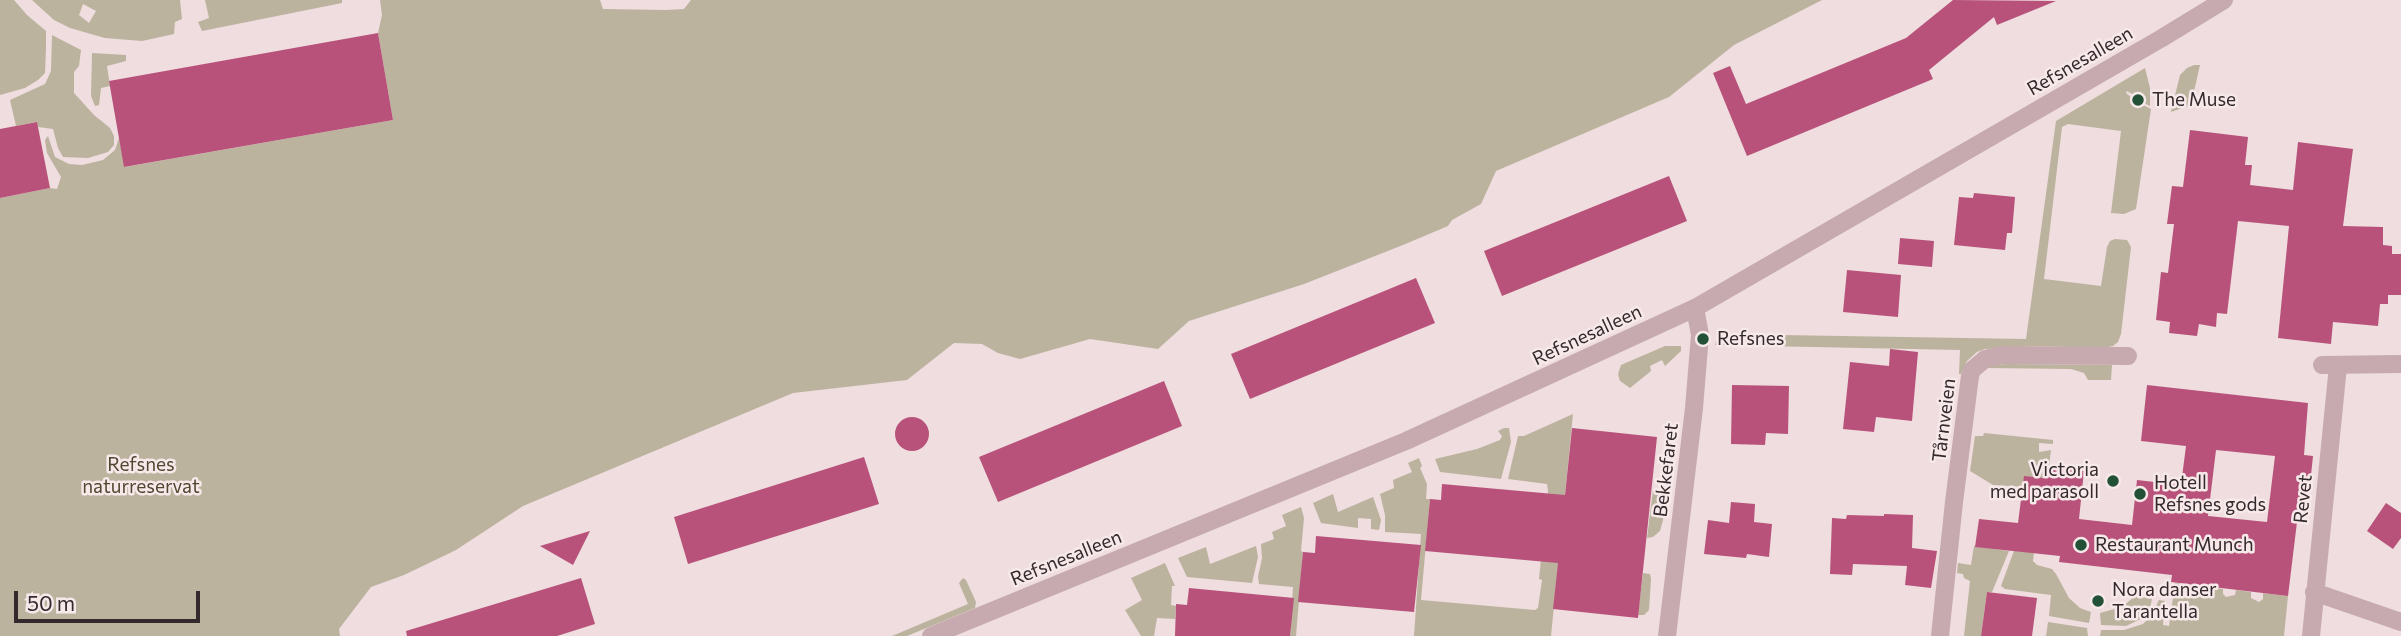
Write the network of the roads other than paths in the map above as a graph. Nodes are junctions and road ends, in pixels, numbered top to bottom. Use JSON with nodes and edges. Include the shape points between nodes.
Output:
{"nodes":[{"id":1,"x":2224,"y":0,"type":"edge"},
{"id":2,"x":1695,"y":309,"type":"junction"},
{"id":3,"x":2128,"y":356,"type":"dead end"},
{"id":4,"x":2401,"y":364,"type":"edge"},
{"id":5,"x":2315,"y":592,"type":"junction"},
{"id":6,"x":2401,"y":622,"type":"edge"},
{"id":7,"x":931,"y":636,"type":"edge"},
{"id":8,"x":1668,"y":636,"type":"edge"},
{"id":9,"x":1940,"y":636,"type":"edge"},
{"id":10,"x":2311,"y":636,"type":"edge"}],
"edges":[{"from":1,"to":2,"type":"street","name":"Refsnesalleen"},
{"from":2,"to":7,"type":"street","name":"Refsnesalleen","via":[[1406,441]]},
{"from":2,"to":8,"type":"street","name":"Bekkefaret","via":[[1700,335],[1694,408]]},
{"from":3,"to":9,"type":"street","name":"Tårnveien","via":[[2002,355],[1989,357],[1972,370]]},
{"from":4,"to":5,"type":"street","name":"Revet","via":[[2330,365]]},
{"from":5,"to":6,"type":"street"},
{"from":5,"to":10,"type":"street","name":"Revet"}]}
